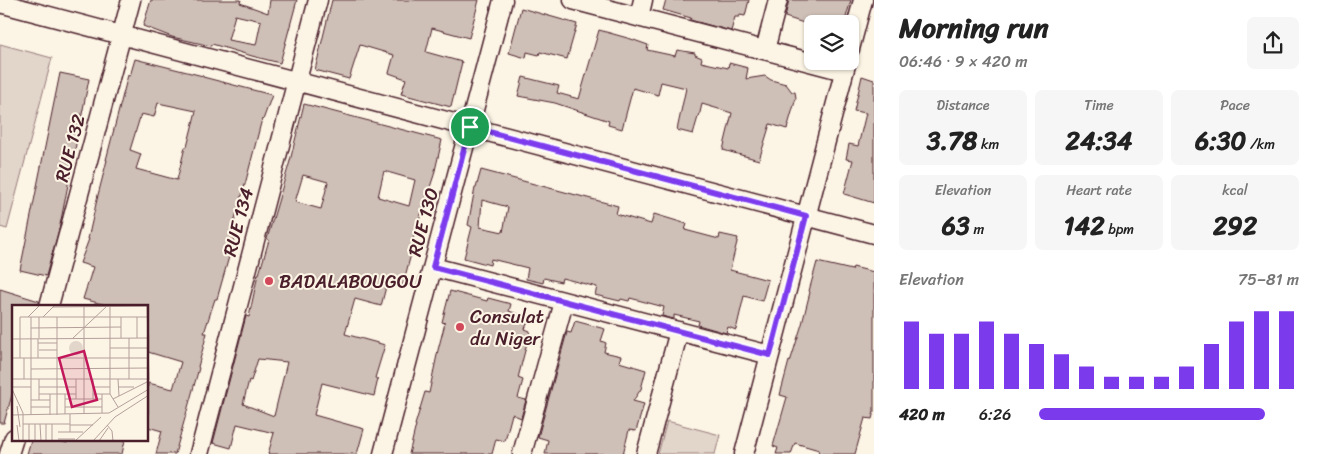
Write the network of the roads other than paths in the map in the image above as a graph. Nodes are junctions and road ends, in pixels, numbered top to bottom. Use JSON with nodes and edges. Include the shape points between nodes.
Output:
{"nodes":[{"id":1,"x":131,"y":0,"type":"edge"},
{"id":2,"x":318,"y":0,"type":"edge"},
{"id":3,"x":503,"y":0,"type":"edge"},
{"id":4,"x":573,"y":0,"type":"edge"},
{"id":5,"x":643,"y":0,"type":"edge"},
{"id":6,"x":778,"y":0,"type":"edge"},
{"id":7,"x":863,"y":0,"type":"edge"},
{"id":8,"x":0,"y":2,"type":"edge"},
{"id":9,"x":859,"y":15,"type":"edge"},
{"id":10,"x":638,"y":17,"type":"junction"},
{"id":11,"x":122,"y":35,"type":"junction"},
{"id":12,"x":765,"y":50,"type":"junction"},
{"id":13,"x":804,"y":58,"type":"edge"},
{"id":14,"x":845,"y":70,"type":"edge"},
{"id":15,"x":297,"y":81,"type":"junction"},
{"id":16,"x":470,"y":127,"type":"junction"},
{"id":17,"x":806,"y":216,"type":"junction"},
{"id":18,"x":874,"y":234,"type":"edge"},
{"id":19,"x":433,"y":267,"type":"junction"},
{"id":20,"x":564,"y":302,"type":"junction"},
{"id":21,"x":49,"y":305,"type":"edge"},
{"id":22,"x":679,"y":331,"type":"junction"},
{"id":23,"x":770,"y":355,"type":"junction"},
{"id":24,"x":13,"y":442,"type":"edge"},
{"id":25,"x":9,"y":454,"type":"edge"},
{"id":26,"x":199,"y":454,"type":"edge"},
{"id":27,"x":383,"y":454,"type":"edge"},
{"id":28,"x":522,"y":454,"type":"edge"},
{"id":29,"x":646,"y":454,"type":"edge"},
{"id":30,"x":744,"y":454,"type":"edge"}],
"edges":[{"from":1,"to":11,"type":"street","name":"RUE 132"},
{"from":2,"to":15,"type":"street","name":"RUE 134"},
{"from":3,"to":16,"type":"street","name":"RUE 130"},
{"from":4,"to":10,"type":"street"},
{"from":5,"to":10,"type":"street"},
{"from":6,"to":12,"type":"street"},
{"from":7,"to":9,"type":"street"},
{"from":8,"to":11,"type":"street"},
{"from":10,"to":12,"type":"street"},
{"from":11,"to":15,"type":"street"},
{"from":11,"to":21,"type":"street","name":"RUE 132"},
{"from":12,"to":13,"type":"street"},
{"from":14,"to":17,"type":"street"},
{"from":15,"to":16,"type":"street"},
{"from":15,"to":26,"type":"street","name":"RUE 134"},
{"from":16,"to":17,"type":"street"},
{"from":16,"to":19,"type":"street","name":"RUE 130"},
{"from":17,"to":18,"type":"street"},
{"from":17,"to":23,"type":"street"},
{"from":19,"to":20,"type":"street"},
{"from":19,"to":27,"type":"street","name":"RUE 130"},
{"from":20,"to":22,"type":"street"},
{"from":20,"to":28,"type":"street"},
{"from":22,"to":23,"type":"street"},
{"from":22,"to":29,"type":"street"},
{"from":23,"to":30,"type":"street"},
{"from":24,"to":25,"type":"street"}]}
